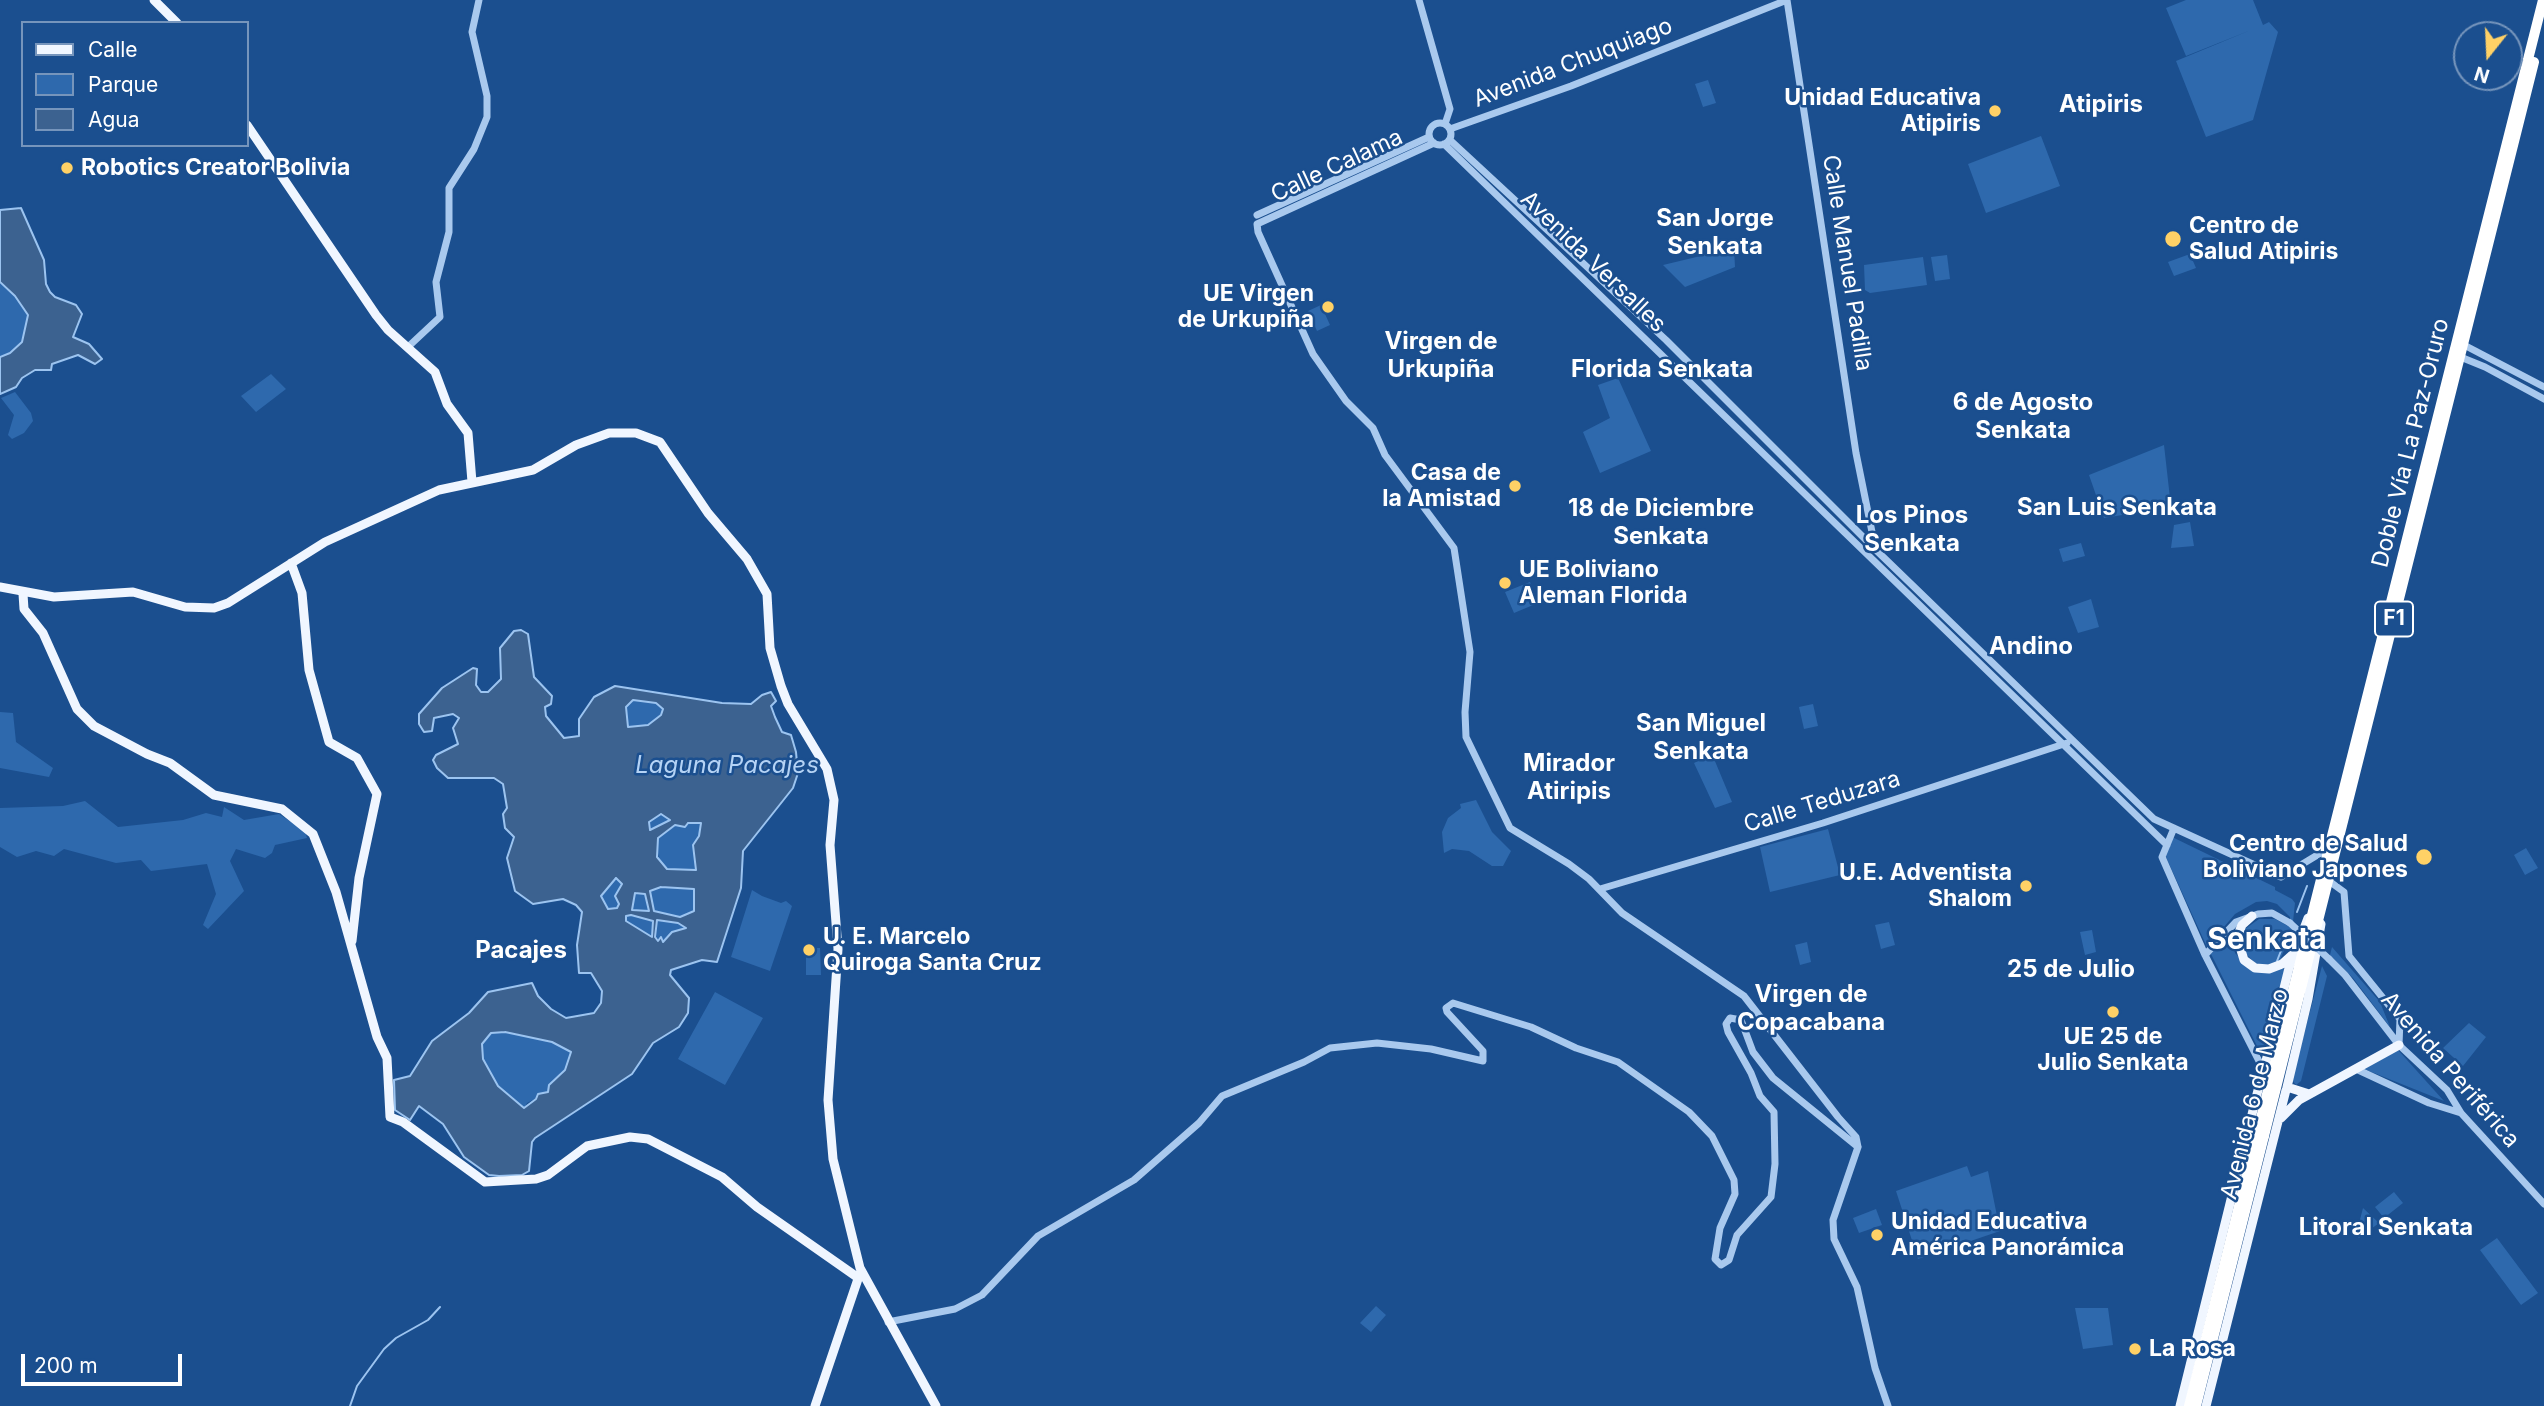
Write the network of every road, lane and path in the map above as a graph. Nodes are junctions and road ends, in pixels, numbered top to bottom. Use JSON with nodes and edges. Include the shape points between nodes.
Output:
{"nodes":[{"id":1,"x":154,"y":0,"type":"edge"},
{"id":2,"x":479,"y":0,"type":"edge"},
{"id":3,"x":1419,"y":0,"type":"edge"},
{"id":4,"x":1787,"y":0,"type":"edge"},
{"id":5,"x":2543,"y":0,"type":"edge"},
{"id":6,"x":175,"y":21,"type":"edge"},
{"id":7,"x":2544,"y":24,"type":"edge"},
{"id":8,"x":248,"y":126,"type":"edge"},
{"id":9,"x":1448,"y":126,"type":"junction"},
{"id":10,"x":1431,"y":140,"type":"junction"},
{"id":11,"x":1447,"y":142,"type":"junction"},
{"id":12,"x":1257,"y":215,"type":"dead end"},
{"id":13,"x":2464,"y":345,"type":"junction"},
{"id":14,"x":409,"y":346,"type":"junction"},
{"id":15,"x":2457,"y":356,"type":"junction"},
{"id":16,"x":2519,"y":373,"type":"junction"},
{"id":17,"x":2515,"y":382,"type":"junction"},
{"id":18,"x":2544,"y":387,"type":"edge"},
{"id":19,"x":2544,"y":399,"type":"edge"},
{"id":20,"x":472,"y":482,"type":"junction"},
{"id":21,"x":1867,"y":541,"type":"junction"},
{"id":22,"x":1859,"y":547,"type":"junction"},
{"id":23,"x":291,"y":563,"type":"junction"},
{"id":24,"x":0,"y":587,"type":"edge"},
{"id":25,"x":23,"y":594,"type":"junction"},
{"id":26,"x":2073,"y":741,"type":"junction"},
{"id":27,"x":2064,"y":744,"type":"junction"},
{"id":28,"x":2174,"y":828,"type":"junction"},
{"id":29,"x":2167,"y":845,"type":"junction"},
{"id":30,"x":2329,"y":848,"type":"junction"},
{"id":31,"x":2329,"y":881,"type":"junction"},
{"id":32,"x":1600,"y":889,"type":"junction"},
{"id":33,"x":2320,"y":897,"type":"junction"},
{"id":34,"x":2252,"y":916,"type":"junction"},
{"id":35,"x":351,"y":943,"type":"junction"},
{"id":36,"x":2294,"y":953,"type":"junction"},
{"id":37,"x":2205,"y":955,"type":"junction"},
{"id":38,"x":2399,"y":1045,"type":"junction"},
{"id":39,"x":2356,"y":1069,"type":"junction"},
{"id":40,"x":2263,"y":1077,"type":"junction"},
{"id":41,"x":2286,"y":1088,"type":"junction"},
{"id":42,"x":2309,"y":1094,"type":"junction"},
{"id":43,"x":2461,"y":1113,"type":"junction"},
{"id":44,"x":2277,"y":1126,"type":"junction"},
{"id":45,"x":2260,"y":1135,"type":"junction"},
{"id":46,"x":1858,"y":1147,"type":"junction"},
{"id":47,"x":2544,"y":1204,"type":"edge"},
{"id":48,"x":860,"y":1276,"type":"junction"},
{"id":49,"x":888,"y":1322,"type":"junction"},
{"id":50,"x":815,"y":1406,"type":"edge"},
{"id":51,"x":936,"y":1406,"type":"edge"},
{"id":52,"x":1888,"y":1406,"type":"edge"},
{"id":53,"x":2180,"y":1406,"type":"edge"},
{"id":54,"x":2189,"y":1406,"type":"edge"},
{"id":55,"x":2196,"y":1406,"type":"edge"},
{"id":56,"x":2206,"y":1406,"type":"edge"}],
"edges":[{"from":1,"to":6,"type":"main road"},
{"from":2,"to":14,"type":"street","via":[[473,40],[487,96],[487,117],[474,149],[449,188],[449,232],[436,282],[440,317]]},
{"from":3,"to":9,"type":"street","via":[[1450,109]]},
{"from":4,"to":9,"type":"street","name":"Avenida Chuquiago","via":[[1571,86]]},
{"from":4,"to":21,"type":"street","name":"Calle Manuel Padilla","via":[[1856,453],[1874,534]]},
{"from":5,"to":15,"type":"highway","name":"Doble Vía La Paz-Oruro","number":"F1"},
{"from":7,"to":13,"type":"highway","name":"Doble Vía La Paz-Oruro","number":"F1"},
{"from":8,"to":14,"type":"main road","via":[[376,315]]},
{"from":9,"to":10,"type":"street","name":"Avenida Chuquiago","via":[[1438,122],[1431,126]]},
{"from":9,"to":11,"type":"street"},
{"from":10,"to":11,"type":"street"},
{"from":10,"to":12,"type":"street"},
{"from":10,"to":32,"type":"street","name":"Calle Calama","via":[[1257,224],[1313,354],[1346,401],[1373,428],[1392,466],[1454,548],[1471,652],[1466,737],[1503,816],[1519,836],[1569,864]]},
{"from":11,"to":21,"type":"street","name":"Avenida Versalles","via":[[1665,340]]},
{"from":11,"to":22,"type":"street","name":"Avenida Versalles"},
{"from":13,"to":15,"type":"highway","name":"Doble Vía La Paz-Oruro","number":"F1"},
{"from":13,"to":16,"type":"street"},
{"from":14,"to":20,"type":"main road","via":[[435,372],[447,404],[468,433]]},
{"from":15,"to":17,"type":"street"},
{"from":15,"to":30,"type":"highway","name":"Doble Vía La Paz-Oruro","number":"F1"},
{"from":15,"to":31,"type":"highway","name":"Doble Vía La Paz-Oruro","number":"F1"},
{"from":16,"to":17,"type":"street"},
{"from":16,"to":18,"type":"street"},
{"from":17,"to":19,"type":"street"},
{"from":20,"to":23,"type":"main road","via":[[412,500]]},
{"from":20,"to":48,"type":"main road","via":[[533,470],[576,444],[609,433],[650,437],[660,442],[695,495],[747,559],[767,594],[774,665],[788,704],[817,747],[832,786],[830,845],[838,949],[829,1130]]},
{"from":21,"to":22,"type":"street"},
{"from":21,"to":26,"type":"street","name":"Avenida Versalles"},
{"from":22,"to":27,"type":"street","name":"Avenida Versalles"},
{"from":23,"to":25,"type":"main road","via":[[228,603],[205,609],[134,592],[54,597]]},
{"from":23,"to":35,"type":"main road","via":[[302,593],[309,670],[329,742],[357,758],[377,794]]},
{"from":24,"to":25,"type":"main road"},
{"from":25,"to":35,"type":"main road","via":[[24,609],[43,633],[77,709],[94,726],[170,762],[214,795],[282,810],[313,834]]},
{"from":26,"to":27,"type":"street","name":"Calle Teduzara"},
{"from":26,"to":28,"type":"street","name":"Avenida Versalles","via":[[2154,819]]},
{"from":27,"to":29,"type":"street","name":"Avenida Versalles"},
{"from":27,"to":32,"type":"street","name":"Calle Teduzara"},
{"from":28,"to":29,"type":"street"},
{"from":28,"to":30,"type":"street","name":"Avenida Versalles","via":[[2281,877]]},
{"from":29,"to":37,"type":"street","via":[[2162,857]]},
{"from":30,"to":33,"type":"highway","name":"Doble Vía La Paz-Oruro","number":"F1"},
{"from":31,"to":33,"type":"highway","name":"Doble Vía La Paz-Oruro","number":"F1"},
{"from":31,"to":38,"type":"street","via":[[2344,892],[2348,956],[2400,1019]]},
{"from":32,"to":46,"type":"street","via":[[1622,913],[1754,1005],[1856,1137]]},
{"from":33,"to":36,"type":"main road","name":"Avenida 6 de Marzo"},
{"from":33,"to":41,"type":"main road","name":"Avenida 6 de Marzo","via":[[2311,989]]},
{"from":33,"to":45,"type":"highway","name":"Avenida 6 de Marzo","number":"F1","bridge":true},
{"from":34,"to":36,"type":"main road","via":[[2237,937],[2244,960],[2255,968],[2269,969]]},
{"from":34,"to":37,"type":"street","via":[[2236,922]]},
{"from":34,"to":38,"type":"street","name":"Avenida Periférica","bridge":true,"via":[[2272,913],[2290,923],[2329,959]]},
{"from":35,"to":48,"type":"main road","via":[[387,1058],[390,1117],[455,1158],[476,1177],[485,1182],[536,1179],[587,1146],[630,1137],[648,1139],[723,1177],[757,1207]]},
{"from":36,"to":40,"type":"main road","name":"Avenida 6 de Marzo"},
{"from":37,"to":40,"type":"street"},
{"from":38,"to":39,"type":"main road"},
{"from":38,"to":43,"type":"street","name":"Avenida Periférica","via":[[2447,1090]]},
{"from":39,"to":42,"type":"main road"},
{"from":39,"to":43,"type":"street"},
{"from":40,"to":41,"type":"main road","via":[[2280,1073]]},
{"from":40,"to":41,"type":"main road","via":[[2262,1093],[2270,1098],[2280,1097]]},
{"from":40,"to":53,"type":"main road","name":"Avenida 6 de Marzo"},
{"from":41,"to":42,"type":"main road"},
{"from":41,"to":44,"type":"main road","name":"Avenida 6 de Marzo"},
{"from":42,"to":44,"type":"main road","via":[[2289,1109]]},
{"from":43,"to":47,"type":"street","name":"Avenida Periférica"},
{"from":44,"to":56,"type":"main road","name":"Avenida 6 de Marzo"},
{"from":45,"to":54,"type":"highway","name":"Avenida 6 de Marzo","number":"F1"},
{"from":45,"to":55,"type":"highway","name":"Avenida 6 de Marzo","number":"F1"},
{"from":46,"to":49,"type":"street","via":[[1773,1078],[1753,1052],[1741,1020],[1730,1018],[1728,1032],[1760,1096],[1774,1112],[1775,1164],[1771,1197],[1737,1236],[1729,1260],[1721,1265],[1715,1259],[1720,1228],[1735,1194],[1734,1180],[1712,1136],[1689,1112],[1618,1062],[1531,1027],[1453,1003],[1447,1012],[1483,1051],[1483,1061],[1377,1043],[1330,1048],[1222,1096],[1189,1133],[1134,1180],[1038,1236],[982,1296],[955,1309]]},
{"from":46,"to":52,"type":"street","via":[[1833,1220],[1833,1239],[1857,1287]]},
{"from":48,"to":49,"type":"main road"},
{"from":48,"to":50,"type":"main road"},
{"from":49,"to":51,"type":"main road"}]}
